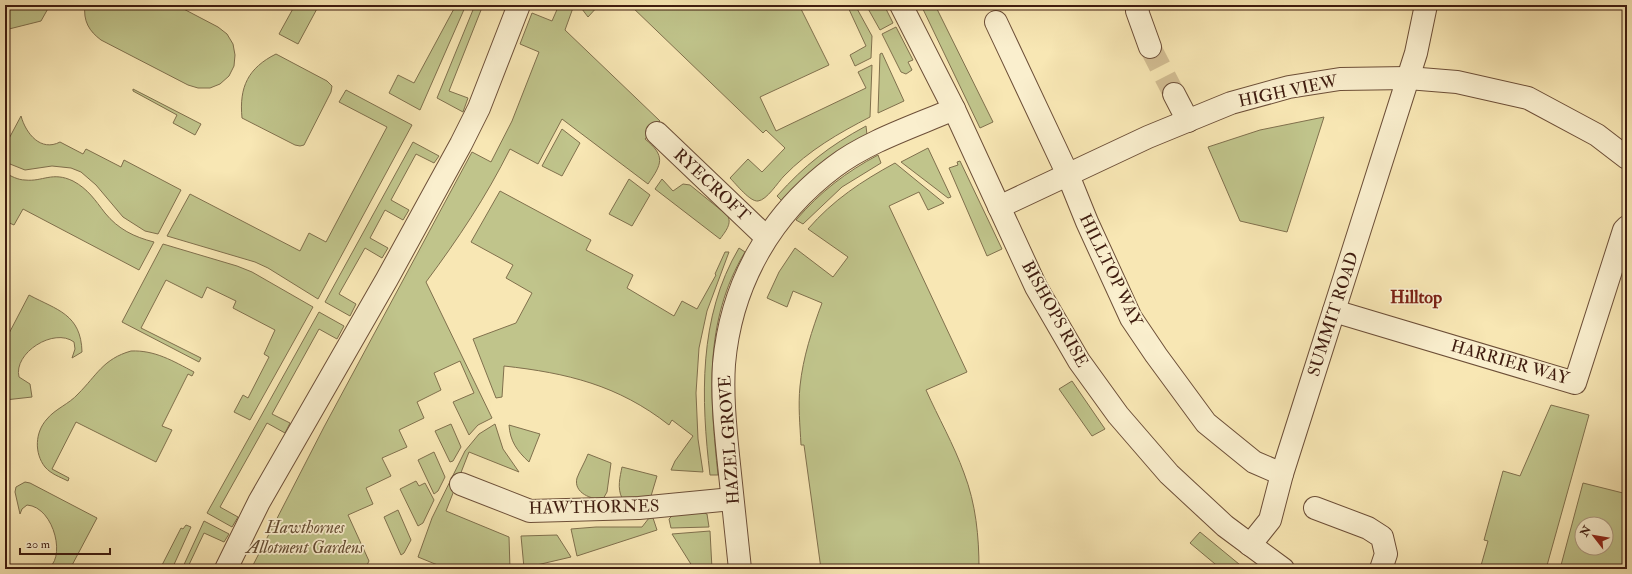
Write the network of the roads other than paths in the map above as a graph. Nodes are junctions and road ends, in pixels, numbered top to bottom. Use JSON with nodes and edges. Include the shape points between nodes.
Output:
{"nodes":[{"id":1,"x":519,"y":5,"type":"edge"},
{"id":2,"x":901,"y":5,"type":"edge"},
{"id":3,"x":1140,"y":5,"type":"edge"},
{"id":4,"x":1426,"y":5,"type":"edge"},
{"id":5,"x":996,"y":22,"type":"dead end"},
{"id":6,"x":1150,"y":47,"type":"tunnel mouth"},
{"id":7,"x":1408,"y":78,"type":"junction"},
{"id":8,"x":1174,"y":94,"type":"tunnel mouth"},
{"id":9,"x":954,"y":109,"type":"junction"},
{"id":10,"x":1188,"y":121,"type":"junction"},
{"id":11,"x":657,"y":133,"type":"dead end"},
{"id":12,"x":1627,"y":158,"type":"edge"},
{"id":13,"x":1068,"y":175,"type":"junction"},
{"id":14,"x":999,"y":207,"type":"junction"},
{"id":15,"x":1627,"y":227,"type":"edge"},
{"id":16,"x":766,"y":237,"type":"junction"},
{"id":17,"x":1334,"y":311,"type":"junction"},
{"id":18,"x":1282,"y":474,"type":"junction"},
{"id":19,"x":461,"y":484,"type":"dead end"},
{"id":20,"x":732,"y":499,"type":"junction"},
{"id":21,"x":1315,"y":508,"type":"dead end"},
{"id":22,"x":1250,"y":545,"type":"junction"},
{"id":23,"x":226,"y":569,"type":"edge"},
{"id":24,"x":740,"y":569,"type":"edge"},
{"id":25,"x":1283,"y":569,"type":"edge"},
{"id":26,"x":1381,"y":569,"type":"edge"}],
"edges":[{"from":1,"to":23,"type":"street","via":[[480,108],[462,144],[259,502]]},
{"from":2,"to":9,"type":"street","name":"BISHOPS RISE"},
{"from":3,"to":6,"type":"street","via":[[1137,11]]},
{"from":4,"to":7,"type":"street","name":"SUMMIT ROAD"},
{"from":5,"to":13,"type":"street","name":"HILLTOP WAY"},
{"from":7,"to":10,"type":"street","name":"HIGH VIEW","via":[[1340,78],[1289,87],[1231,103]]},
{"from":7,"to":12,"type":"street","name":"HIGH VIEW","via":[[1457,82],[1528,98],[1597,135]]},
{"from":7,"to":17,"type":"street","name":"SUMMIT ROAD"},
{"from":8,"to":10,"type":"street"},
{"from":9,"to":14,"type":"street","name":"BISHOPS RISE"},
{"from":9,"to":16,"type":"street","name":"HAZEL GROVE","via":[[862,149],[834,167],[791,207]]},
{"from":10,"to":13,"type":"street","name":"HIGH VIEW"},
{"from":11,"to":16,"type":"street","name":"RYECROFT"},
{"from":13,"to":14,"type":"street","name":"HIGH VIEW"},
{"from":13,"to":18,"type":"street","name":"HILLTOP WAY","via":[[1086,222],[1131,318],[1156,355],[1206,423],[1254,462]]},
{"from":14,"to":22,"type":"street","name":"BISHOPS RISE","via":[[1044,300],[1079,361],[1118,415],[1169,474],[1225,526]]},
{"from":15,"to":17,"type":"street","name":"HARRIER WAY","via":[[1575,383]]},
{"from":16,"to":20,"type":"street","name":"HAZEL GROVE","via":[[750,266],[738,296],[725,357],[723,400]]},
{"from":17,"to":18,"type":"street","name":"SUMMIT ROAD"},
{"from":18,"to":22,"type":"street","name":"SUMMIT ROAD","via":[[1270,520]]},
{"from":19,"to":20,"type":"street","name":"HAWTHORNES","via":[[530,511],[639,508]]},
{"from":20,"to":24,"type":"street","name":"HAZEL GROVE"},
{"from":21,"to":26,"type":"street","via":[[1368,528],[1382,538],[1386,554]]},
{"from":22,"to":25,"type":"street","name":"BISHOPS RISE"}]}
